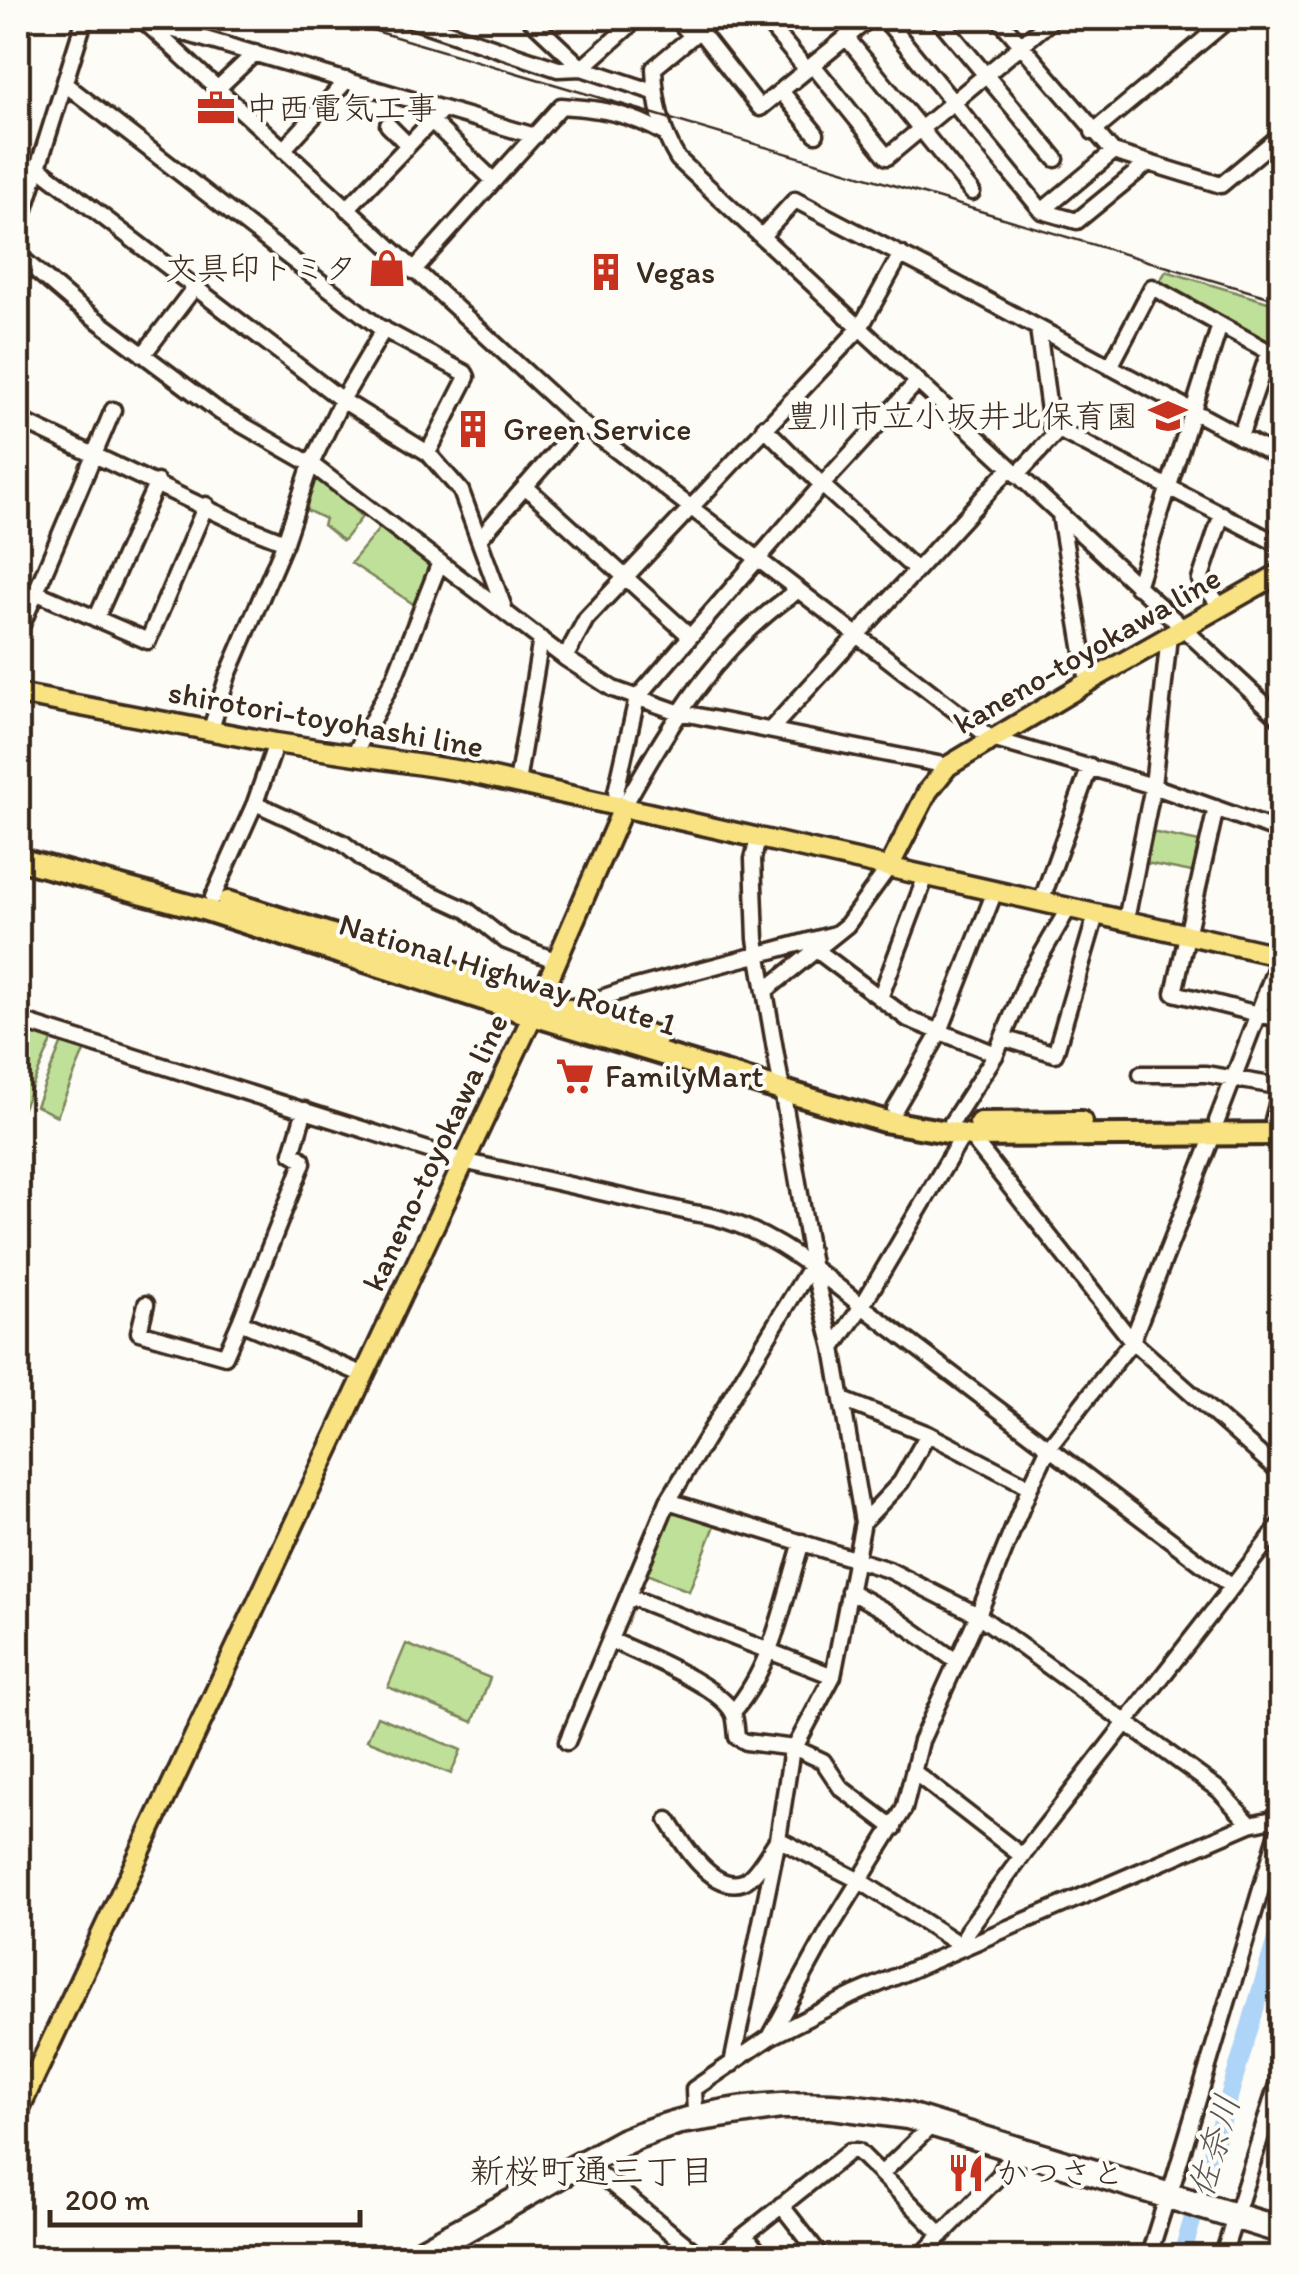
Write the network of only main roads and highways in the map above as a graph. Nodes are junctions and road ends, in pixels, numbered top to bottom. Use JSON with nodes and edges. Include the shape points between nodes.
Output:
{"nodes":[{"id":1,"x":1282,"y":572,"type":"edge"},
{"id":2,"x":18,"y":694,"type":"edge"},
{"id":3,"x":620,"y":800,"type":"junction"},
{"id":4,"x":18,"y":848,"type":"edge"},
{"id":5,"x":18,"y":859,"type":"edge"},
{"id":6,"x":889,"y":867,"type":"junction"},
{"id":7,"x":1281,"y":956,"type":"edge"},
{"id":8,"x":536,"y":1007,"type":"junction"},
{"id":9,"x":779,"y":1084,"type":"junction"},
{"id":10,"x":1279,"y":1125,"type":"edge"},
{"id":11,"x":962,"y":1131,"type":"junction"},
{"id":12,"x":18,"y":2112,"type":"edge"}],
"edges":[{"from":1,"to":6,"type":"main road","name":"kaneno-toyokawa line","via":[[948,766]]},
{"from":2,"to":3,"type":"main road","name":"shirotori-toyohashi line"},
{"from":3,"to":6,"type":"main road"},
{"from":3,"to":8,"type":"main road","name":"kaneno-toyokawa line"},
{"from":4,"to":8,"type":"highway","name":"National Highway Route 1","via":[[213,898]]},
{"from":5,"to":8,"type":"highway","name":"National Highway Route 1"},
{"from":6,"to":7,"type":"main road"},
{"from":8,"to":9,"type":"highway","name":"National Highway Route 1"},
{"from":8,"to":9,"type":"highway","name":"National Highway Route 1","via":[[568,1009]]},
{"from":8,"to":12,"type":"main road","name":"kaneno-toyokawa line"},
{"from":9,"to":11,"type":"highway","name":"National Highway Route 1"},
{"from":9,"to":11,"type":"highway","name":"National Highway Route 1","via":[[884,1121]]},
{"from":10,"to":11,"type":"highway","name":"National Highway Route 1"}]}
